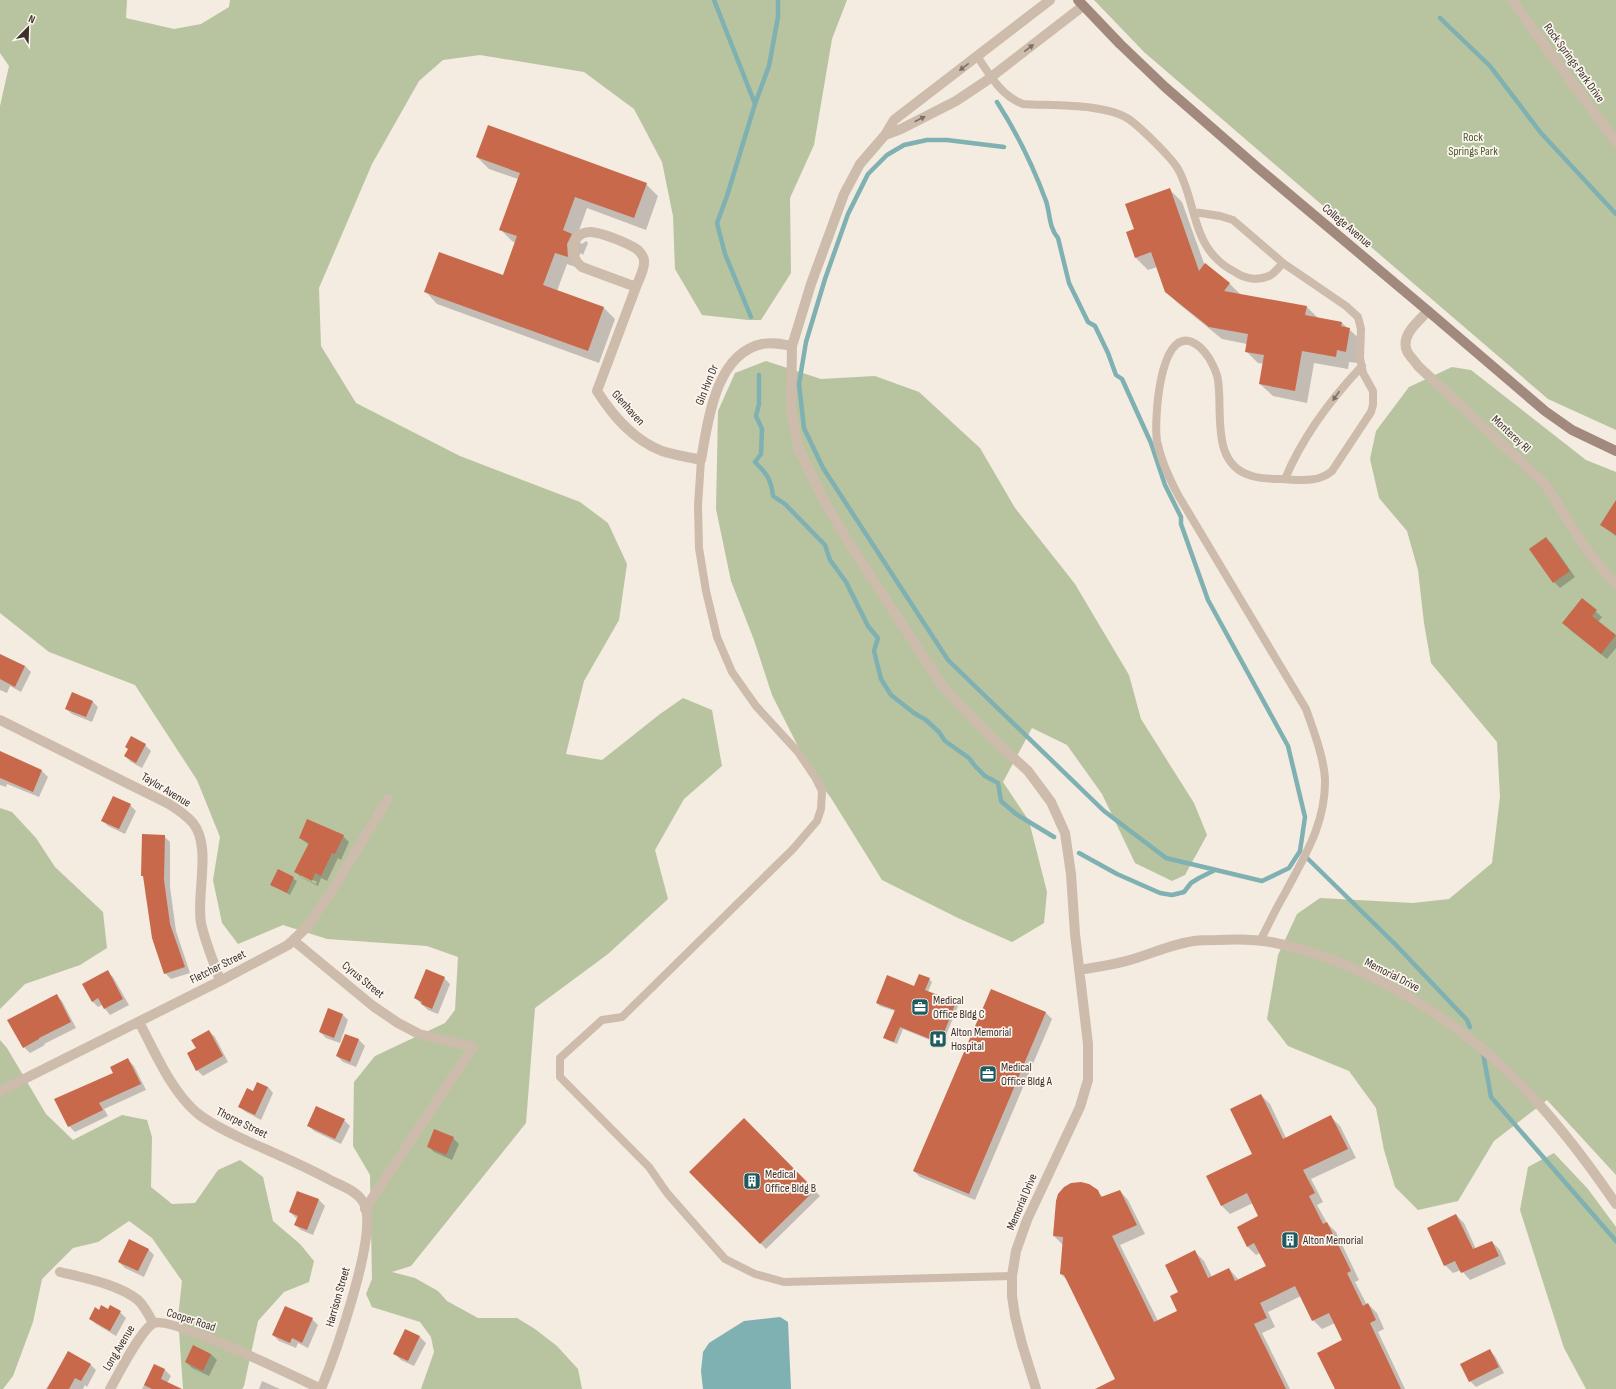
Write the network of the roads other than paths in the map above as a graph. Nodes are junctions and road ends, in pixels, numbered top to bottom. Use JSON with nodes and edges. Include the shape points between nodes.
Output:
{"nodes":[{"id":1,"x":1050,"y":0,"type":"edge"},
{"id":2,"x":1512,"y":0,"type":"edge"},
{"id":3,"x":1081,"y":3,"type":"edge"},
{"id":4,"x":978,"y":56,"type":"junction"},
{"id":5,"x":991,"y":77,"type":"junction"},
{"id":6,"x":885,"y":135,"type":"junction"},
{"id":7,"x":1616,"y":142,"type":"edge"},
{"id":8,"x":1194,"y":212,"type":"junction"},
{"id":9,"x":1283,"y":263,"type":"junction"},
{"id":10,"x":636,"y":287,"type":"junction"},
{"id":11,"x":1428,"y":311,"type":"junction"},
{"id":12,"x":792,"y":346,"type":"junction"},
{"id":13,"x":1362,"y":366,"type":"junction"},
{"id":14,"x":1616,"y":451,"type":"edge"},
{"id":15,"x":701,"y":460,"type":"junction"},
{"id":16,"x":1285,"y":479,"type":"junction"},
{"id":17,"x":1616,"y":584,"type":"edge"},
{"id":18,"x":0,"y":720,"type":"edge"},
{"id":19,"x":388,"y":799,"type":"dead end"},
{"id":20,"x":294,"y":940,"type":"junction"},
{"id":21,"x":1260,"y":941,"type":"junction"},
{"id":22,"x":1079,"y":970,"type":"junction"},
{"id":23,"x":220,"y":981,"type":"junction"},
{"id":24,"x":139,"y":1022,"type":"junction"},
{"id":25,"x":0,"y":1091,"type":"edge"},
{"id":26,"x":1616,"y":1204,"type":"edge"},
{"id":27,"x":365,"y":1209,"type":"junction"},
{"id":28,"x":60,"y":1272,"type":"dead end"},
{"id":29,"x":1012,"y":1276,"type":"junction"},
{"id":30,"x":153,"y":1324,"type":"junction"},
{"id":31,"x":110,"y":1389,"type":"edge"},
{"id":32,"x":321,"y":1389,"type":"edge"},
{"id":33,"x":1036,"y":1389,"type":"edge"}],
"edges":[{"from":1,"to":4,"type":"street","name":"Memorial Drive"},
{"from":2,"to":7,"type":"street","name":"Rock Springs Park Drive"},
{"from":5,"to":3,"type":"street","one_way":true},
{"from":3,"to":11,"type":"main road","name":"College Avenue","via":[[1165,87]]},
{"from":4,"to":5,"type":"lane"},
{"from":4,"to":6,"type":"street","name":"Memorial Drive","one_way":true,"via":[[894,120]]},
{"from":6,"to":5,"type":"street","one_way":true,"via":[[956,101]]},
{"from":5,"to":8,"type":"lane","via":[[1013,101],[1023,104],[1103,108],[1129,119],[1148,135],[1177,167]]},
{"from":6,"to":12,"type":"street","name":"Memorial Drive","via":[[860,164],[844,194],[811,284]]},
{"from":8,"to":9,"type":"lane","via":[[1232,220]]},
{"from":8,"to":9,"type":"lane","via":[[1202,237],[1213,255],[1244,278],[1270,276]]},
{"from":9,"to":13,"type":"lane","via":[[1358,317],[1361,328]]},
{"from":10,"to":10,"type":"street","name":"Glenhaven","via":[[644,260],[638,250],[591,231],[577,238],[573,251],[574,258],[582,267]]},
{"from":10,"to":15,"type":"street","name":"Glenhaven","via":[[597,391],[618,420],[638,439],[662,451]]},
{"from":11,"to":14,"type":"main road","name":"College Avenue","via":[[1550,415],[1572,430]]},
{"from":11,"to":17,"type":"street","name":"Monterey Rl","via":[[1409,333],[1406,340],[1407,351],[1418,366],[1544,483],[1580,540]]},
{"from":12,"to":15,"type":"street","name":"Gln Hvn Dr","via":[[761,344],[744,352],[728,366],[709,417]]},
{"from":12,"to":22,"type":"street","name":"Memorial Drive","via":[[791,409],[798,447],[821,495],[849,543],[943,687],[1028,771],[1051,802],[1065,833]]},
{"from":13,"to":16,"type":"lane","one_way":true,"via":[[1340,390],[1318,422],[1293,459]]},
{"from":13,"to":16,"type":"lane","via":[[1373,391],[1371,412],[1332,471],[1318,479]]},
{"from":15,"to":29,"type":"lane","via":[[699,548],[717,637],[740,684],[756,706],[798,752],[815,777],[822,791],[821,809],[817,821],[793,849],[622,1017],[602,1020],[560,1058],[560,1077],[649,1167],[666,1193],[725,1260],[755,1274],[784,1282]]},
{"from":16,"to":21,"type":"lane","via":[[1250,476],[1228,459],[1221,431],[1218,381],[1214,367],[1205,351],[1191,341],[1180,341],[1174,345],[1163,369],[1158,397],[1156,425],[1163,463],[1178,495],[1308,716],[1316,735],[1325,777],[1324,800],[1311,845]]},
{"from":18,"to":23,"type":"street","name":"Taylor Avenue","via":[[156,797],[181,812],[193,823],[199,836],[202,854],[201,923]]},
{"from":19,"to":20,"type":"street","name":"Fletcher Street","via":[[329,895],[307,927]]},
{"from":20,"to":23,"type":"street","name":"Fletcher Street"},
{"from":20,"to":27,"type":"street","name":"Cyrus Street","via":[[373,1006],[398,1023],[419,1034],[473,1047]]},
{"from":21,"to":22,"type":"street","name":"Memorial Drive","via":[[1194,941],[1128,961]]},
{"from":21,"to":26,"type":"street","name":"Memorial Drive","via":[[1304,950],[1342,964],[1396,989],[1435,1013],[1508,1072],[1589,1164]]},
{"from":22,"to":29,"type":"street","name":"Memorial Drive","via":[[1088,1044],[1088,1080],[1080,1107],[1027,1220],[1016,1251]]},
{"from":23,"to":24,"type":"street","name":"Fletcher Street"},
{"from":24,"to":25,"type":"street","name":"Fletcher Street"},
{"from":24,"to":27,"type":"street","name":"Thorpe Street","via":[[172,1083],[198,1114],[231,1133],[356,1194]]},
{"from":27,"to":32,"type":"street","name":"Harrison Street","via":[[367,1226],[358,1272],[334,1356]]},
{"from":28,"to":30,"type":"street","name":"Cooper Road","via":[[91,1279],[138,1300]]},
{"from":29,"to":33,"type":"street","name":"Memorial Drive","via":[[1015,1316]]},
{"from":30,"to":31,"type":"street","name":"Long Avenue","via":[[142,1334]]},
{"from":30,"to":32,"type":"street","name":"Cooper Road","via":[[162,1322],[177,1326]]}]}
